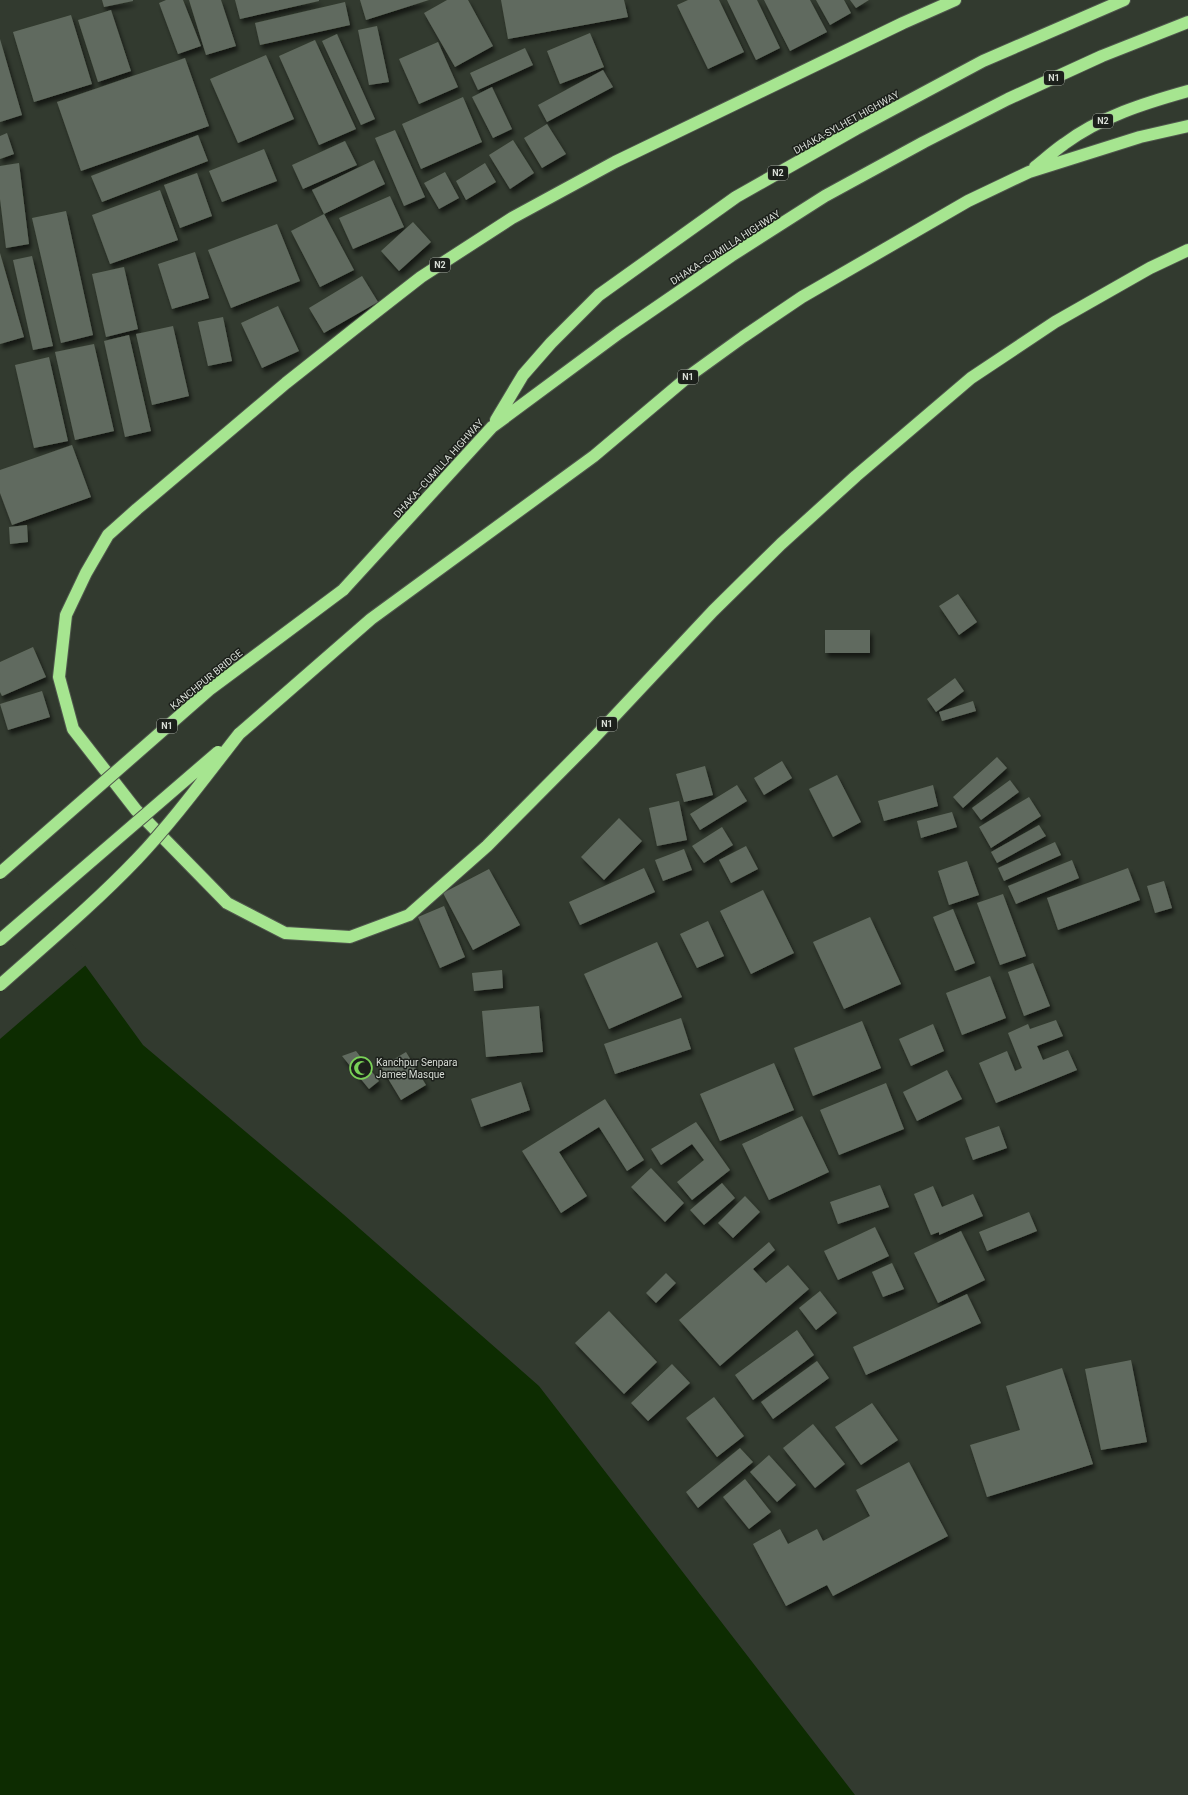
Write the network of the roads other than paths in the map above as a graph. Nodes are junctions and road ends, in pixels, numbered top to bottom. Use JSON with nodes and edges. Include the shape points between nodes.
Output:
{"nodes":[{"id":1,"x":955,"y":0,"type":"edge"},
{"id":2,"x":1124,"y":0,"type":"edge"},
{"id":3,"x":1188,"y":22,"type":"edge"},
{"id":4,"x":1188,"y":91,"type":"edge"},
{"id":5,"x":1188,"y":126,"type":"edge"},
{"id":6,"x":1029,"y":172,"type":"junction"},
{"id":7,"x":1188,"y":250,"type":"edge"},
{"id":8,"x":492,"y":427,"type":"junction"},
{"id":9,"x":343,"y":590,"type":"joint"},
{"id":10,"x":59,"y":677,"type":"joint"},
{"id":11,"x":239,"y":734,"type":"junction"},
{"id":12,"x":0,"y":873,"type":"edge"},
{"id":13,"x":0,"y":940,"type":"edge"},
{"id":14,"x":0,"y":985,"type":"edge"}],
"edges":[{"from":1,"to":10,"type":"highway","number":"N2","via":[[614,162],[512,218],[422,277],[286,383],[108,535],[66,615]]},
{"from":2,"to":8,"type":"highway","name":"DHAKA-SYLHET HIGHWAY","number":"N2","via":[[983,61],[736,197],[599,294],[551,342],[523,375]]},
{"from":3,"to":8,"type":"highway","name":"DHAKA–CUMILLA HIGHWAY","number":"N1","via":[[1102,56],[1037,86],[924,142],[825,196],[731,256],[619,333]]},
{"from":4,"to":6,"type":"highway","number":"N2","via":[[1151,101],[1102,121],[1064,143]]},
{"from":5,"to":6,"type":"highway","number":"N1","via":[[1140,137]]},
{"from":6,"to":11,"type":"highway","number":"N1","via":[[968,201],[917,230],[802,297],[743,336],[689,376],[594,456],[371,619]]},
{"from":7,"to":10,"type":"highway","number":"N1","via":[[1150,268],[1055,322],[965,383],[856,476],[781,544],[713,611],[593,739],[487,846],[409,915],[350,936],[285,933],[227,903],[136,810],[73,728]]},
{"from":8,"to":9,"type":"highway","name":"DHAKA–CUMILLA HIGHWAY","number":"N1"},
{"from":9,"to":12,"type":"highway","name":"KANCHPUR BRIDGE","number":"N1","bridge":true,"via":[[209,690]]},
{"from":11,"to":13,"type":"highway","number":"N1","bridge":true},
{"from":11,"to":14,"type":"highway","bridge":true,"via":[[138,858],[100,896]]}]}
